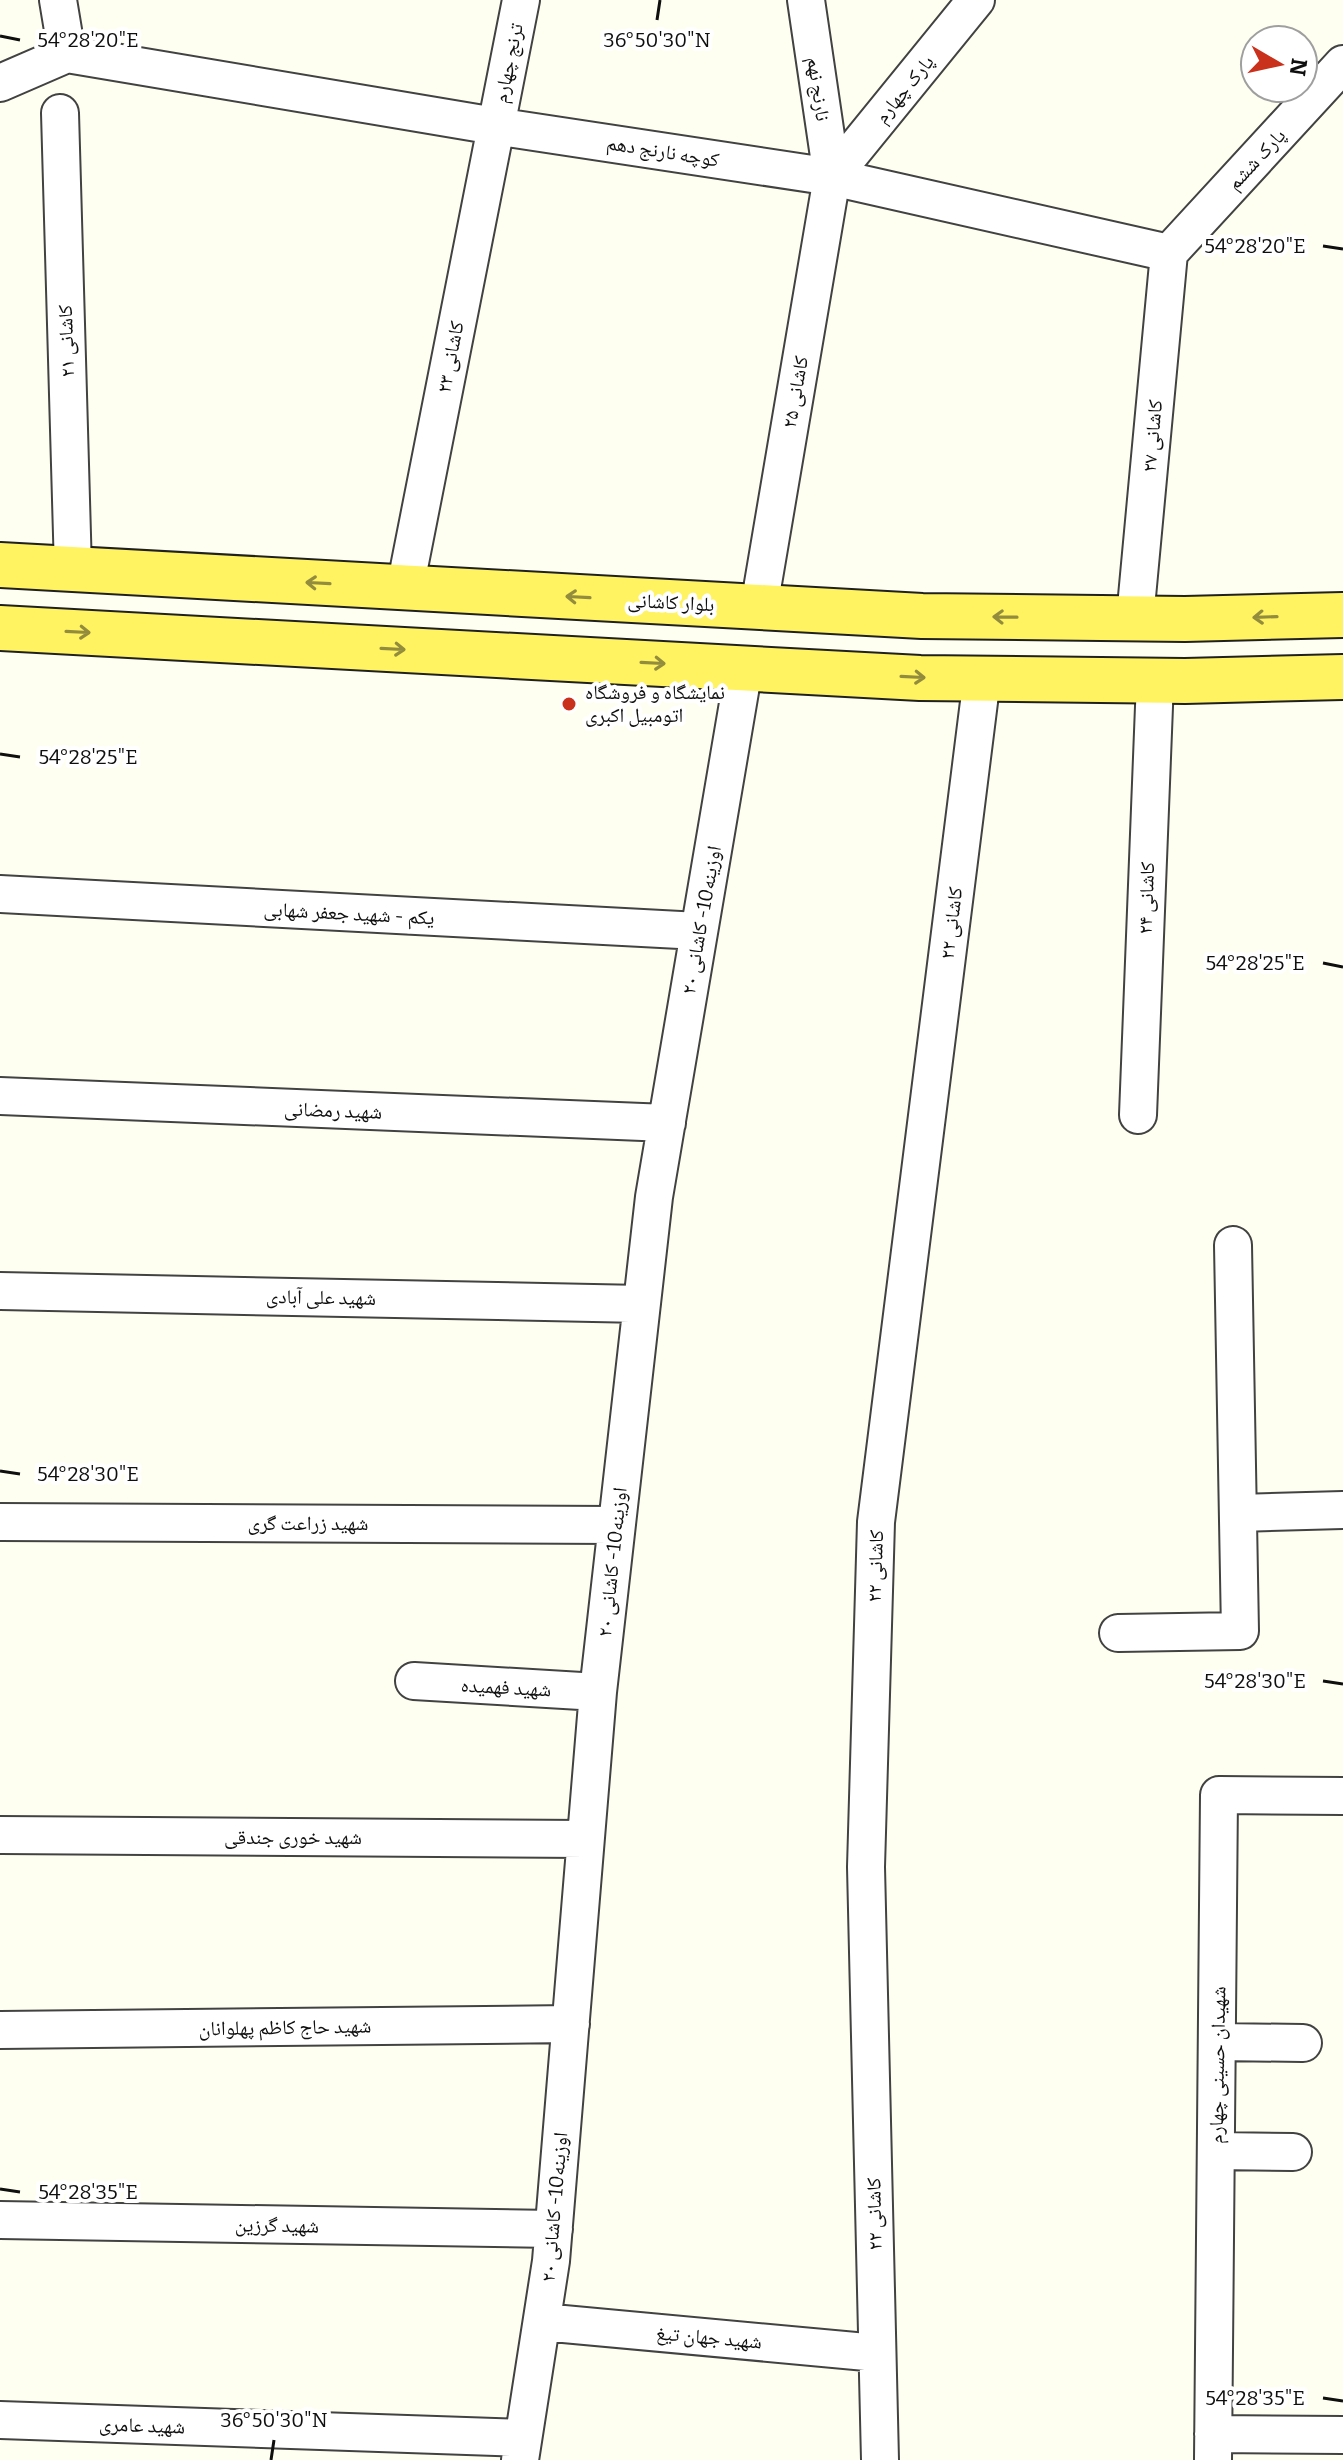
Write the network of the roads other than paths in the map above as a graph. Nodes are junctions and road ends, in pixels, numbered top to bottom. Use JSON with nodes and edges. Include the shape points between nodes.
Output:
{"nodes":[{"id":1,"x":58,"y":0,"type":"edge"},
{"id":2,"x":521,"y":0,"type":"edge"},
{"id":3,"x":806,"y":0,"type":"edge"},
{"id":4,"x":976,"y":0,"type":"edge"},
{"id":5,"x":67,"y":54,"type":"junction"},
{"id":6,"x":1343,"y":64,"type":"edge"},
{"id":7,"x":0,"y":83,"type":"edge"},
{"id":8,"x":60,"y":113,"type":"dead end"},
{"id":9,"x":495,"y":126,"type":"junction"},
{"id":10,"x":832,"y":177,"type":"junction"},
{"id":11,"x":1169,"y":253,"type":"junction"},
{"id":12,"x":0,"y":565,"type":"edge"},
{"id":13,"x":73,"y":570,"type":"junction"},
{"id":14,"x":405,"y":588,"type":"junction"},
{"id":15,"x":759,"y":607,"type":"junction"},
{"id":16,"x":1343,"y":615,"type":"edge"},
{"id":17,"x":1135,"y":618,"type":"junction"},
{"id":18,"x":0,"y":628,"type":"edge"},
{"id":19,"x":744,"y":668,"type":"junction"},
{"id":20,"x":1343,"y":677,"type":"edge"},
{"id":21,"x":982,"y":678,"type":"junction"},
{"id":22,"x":1155,"y":681,"type":"junction"},
{"id":23,"x":0,"y":894,"type":"edge"},
{"id":24,"x":699,"y":931,"type":"junction"},
{"id":25,"x":0,"y":1096,"type":"edge"},
{"id":26,"x":1138,"y":1115,"type":"dead end"},
{"id":27,"x":667,"y":1123,"type":"junction"},
{"id":28,"x":1233,"y":1245,"type":"dead end"},
{"id":29,"x":0,"y":1291,"type":"edge"},
{"id":30,"x":642,"y":1304,"type":"junction"},
{"id":31,"x":1343,"y":1510,"type":"edge"},
{"id":32,"x":1239,"y":1513,"type":"junction"},
{"id":33,"x":0,"y":1522,"type":"edge"},
{"id":34,"x":616,"y":1525,"type":"junction"},
{"id":35,"x":1118,"y":1633,"type":"dead end"},
{"id":36,"x":414,"y":1681,"type":"dead end"},
{"id":37,"x":598,"y":1692,"type":"junction"},
{"id":38,"x":1343,"y":1796,"type":"edge"},
{"id":39,"x":0,"y":1835,"type":"edge"},
{"id":40,"x":585,"y":1839,"type":"junction"},
{"id":41,"x":571,"y":2024,"type":"junction"},
{"id":42,"x":0,"y":2030,"type":"edge"},
{"id":43,"x":1217,"y":2042,"type":"junction"},
{"id":44,"x":1303,"y":2043,"type":"dead end"},
{"id":45,"x":1216,"y":2151,"type":"junction"},
{"id":46,"x":1293,"y":2152,"type":"dead end"},
{"id":47,"x":0,"y":2220,"type":"edge"},
{"id":48,"x":554,"y":2229,"type":"junction"},
{"id":49,"x":542,"y":2322,"type":"junction"},
{"id":50,"x":877,"y":2353,"type":"junction"},
{"id":51,"x":0,"y":2420,"type":"edge"},
{"id":52,"x":1343,"y":2435,"type":"edge"},
{"id":53,"x":1213,"y":2447,"type":"edge"},
{"id":54,"x":522,"y":2449,"type":"edge"},
{"id":55,"x":880,"y":2460,"type":"edge"}],
"edges":[{"from":1,"to":5,"type":"street"},
{"from":2,"to":9,"type":"street","name":"ترنج چهارم"},
{"from":3,"to":10,"type":"street","name":"نارنج نهم"},
{"from":4,"to":10,"type":"street","name":"پارک چهارم"},
{"from":5,"to":7,"type":"street"},
{"from":5,"to":9,"type":"street","name":"کوچه نارنج دهم"},
{"from":6,"to":11,"type":"street","name":"پارک ششم"},
{"from":8,"to":13,"type":"street","name":"کاشانی ۲۱"},
{"from":9,"to":10,"type":"street","name":"کوچه نارنج دهم"},
{"from":9,"to":14,"type":"street","name":"کاشانی ۲۳"},
{"from":10,"to":11,"type":"street","name":"کوچه نارنج دهم"},
{"from":10,"to":15,"type":"street","name":"کاشانی ۲۵"},
{"from":11,"to":17,"type":"street","name":"کاشانی ۲۷"},
{"from":12,"to":13,"type":"main road","name":"بلوار کاشانی"},
{"from":14,"to":13,"type":"main road","name":"بلوار کاشانی","one_way":true},
{"from":15,"to":14,"type":"main road","name":"بلوار کاشانی","one_way":true},
{"from":17,"to":15,"type":"main road","name":"بلوار کاشانی","one_way":true,"via":[[922,616]]},
{"from":16,"to":17,"type":"main road","name":"بلوار کاشانی","one_way":true},
{"from":18,"to":19,"type":"main road","one_way":true},
{"from":19,"to":21,"type":"main road","one_way":true},
{"from":19,"to":24,"type":"street","name":"اوزینه10- کاشانی ۲۰"},
{"from":20,"to":22,"type":"main road"},
{"from":21,"to":22,"type":"main road"},
{"from":21,"to":50,"type":"street","name":"کاشانی ۲۲","via":[[876,1522],[866,1867]]},
{"from":22,"to":26,"type":"street","name":"۲۴ کاشانی"},
{"from":23,"to":24,"type":"street","name":"یکم - شهید جعفر شهابی"},
{"from":24,"to":27,"type":"street","name":"اوزینه10- کاشانی ۲۰"},
{"from":25,"to":27,"type":"street","name":"شهید رمضانی"},
{"from":27,"to":30,"type":"street","name":"اوزینه10- کاشانی ۲۰"},
{"from":28,"to":32,"type":"street"},
{"from":29,"to":30,"type":"street","name":"شهید علی آبادی"},
{"from":30,"to":34,"type":"street","name":"اوزینه10- کاشانی ۲۰"},
{"from":31,"to":32,"type":"street"},
{"from":32,"to":35,"type":"street","via":[[1240,1631]]},
{"from":33,"to":34,"type":"street","name":"شهید زراعت گری"},
{"from":34,"to":37,"type":"street","name":"اوزینه10- کاشانی ۲۰"},
{"from":36,"to":37,"type":"street","name":"شهید فهمیده"},
{"from":37,"to":40,"type":"street","name":"اوزینه10- کاشانی ۲۰"},
{"from":38,"to":43,"type":"street","name":"شهیدان حسینی چهارم","via":[[1219,1795]]},
{"from":39,"to":40,"type":"street","name":"شهید خوری جندقی"},
{"from":40,"to":41,"type":"street","name":"اوزینه10- کاشانی ۲۰"},
{"from":41,"to":42,"type":"street","name":"شهید حاج کاظم پهلوانان"},
{"from":41,"to":48,"type":"street","name":"اوزینه10- کاشانی ۲۰"},
{"from":43,"to":44,"type":"street"},
{"from":43,"to":45,"type":"street","name":"شهیدان حسینی چهارم"},
{"from":45,"to":46,"type":"street"},
{"from":45,"to":53,"type":"street","name":"شهیدان حسینی چهارم"},
{"from":47,"to":48,"type":"street","name":"شهید گرزین"},
{"from":48,"to":49,"type":"street","name":"اوزینه10- کاشانی ۲۰"},
{"from":49,"to":50,"type":"street","name":"شهید جهان تیغ"},
{"from":49,"to":54,"type":"street","name":"اوزینه10- کاشانی ۲۰"},
{"from":50,"to":55,"type":"street","name":"کاشانی ۲۲"},
{"from":51,"to":54,"type":"street","name":"شهید عامری"},
{"from":52,"to":53,"type":"street"}]}
